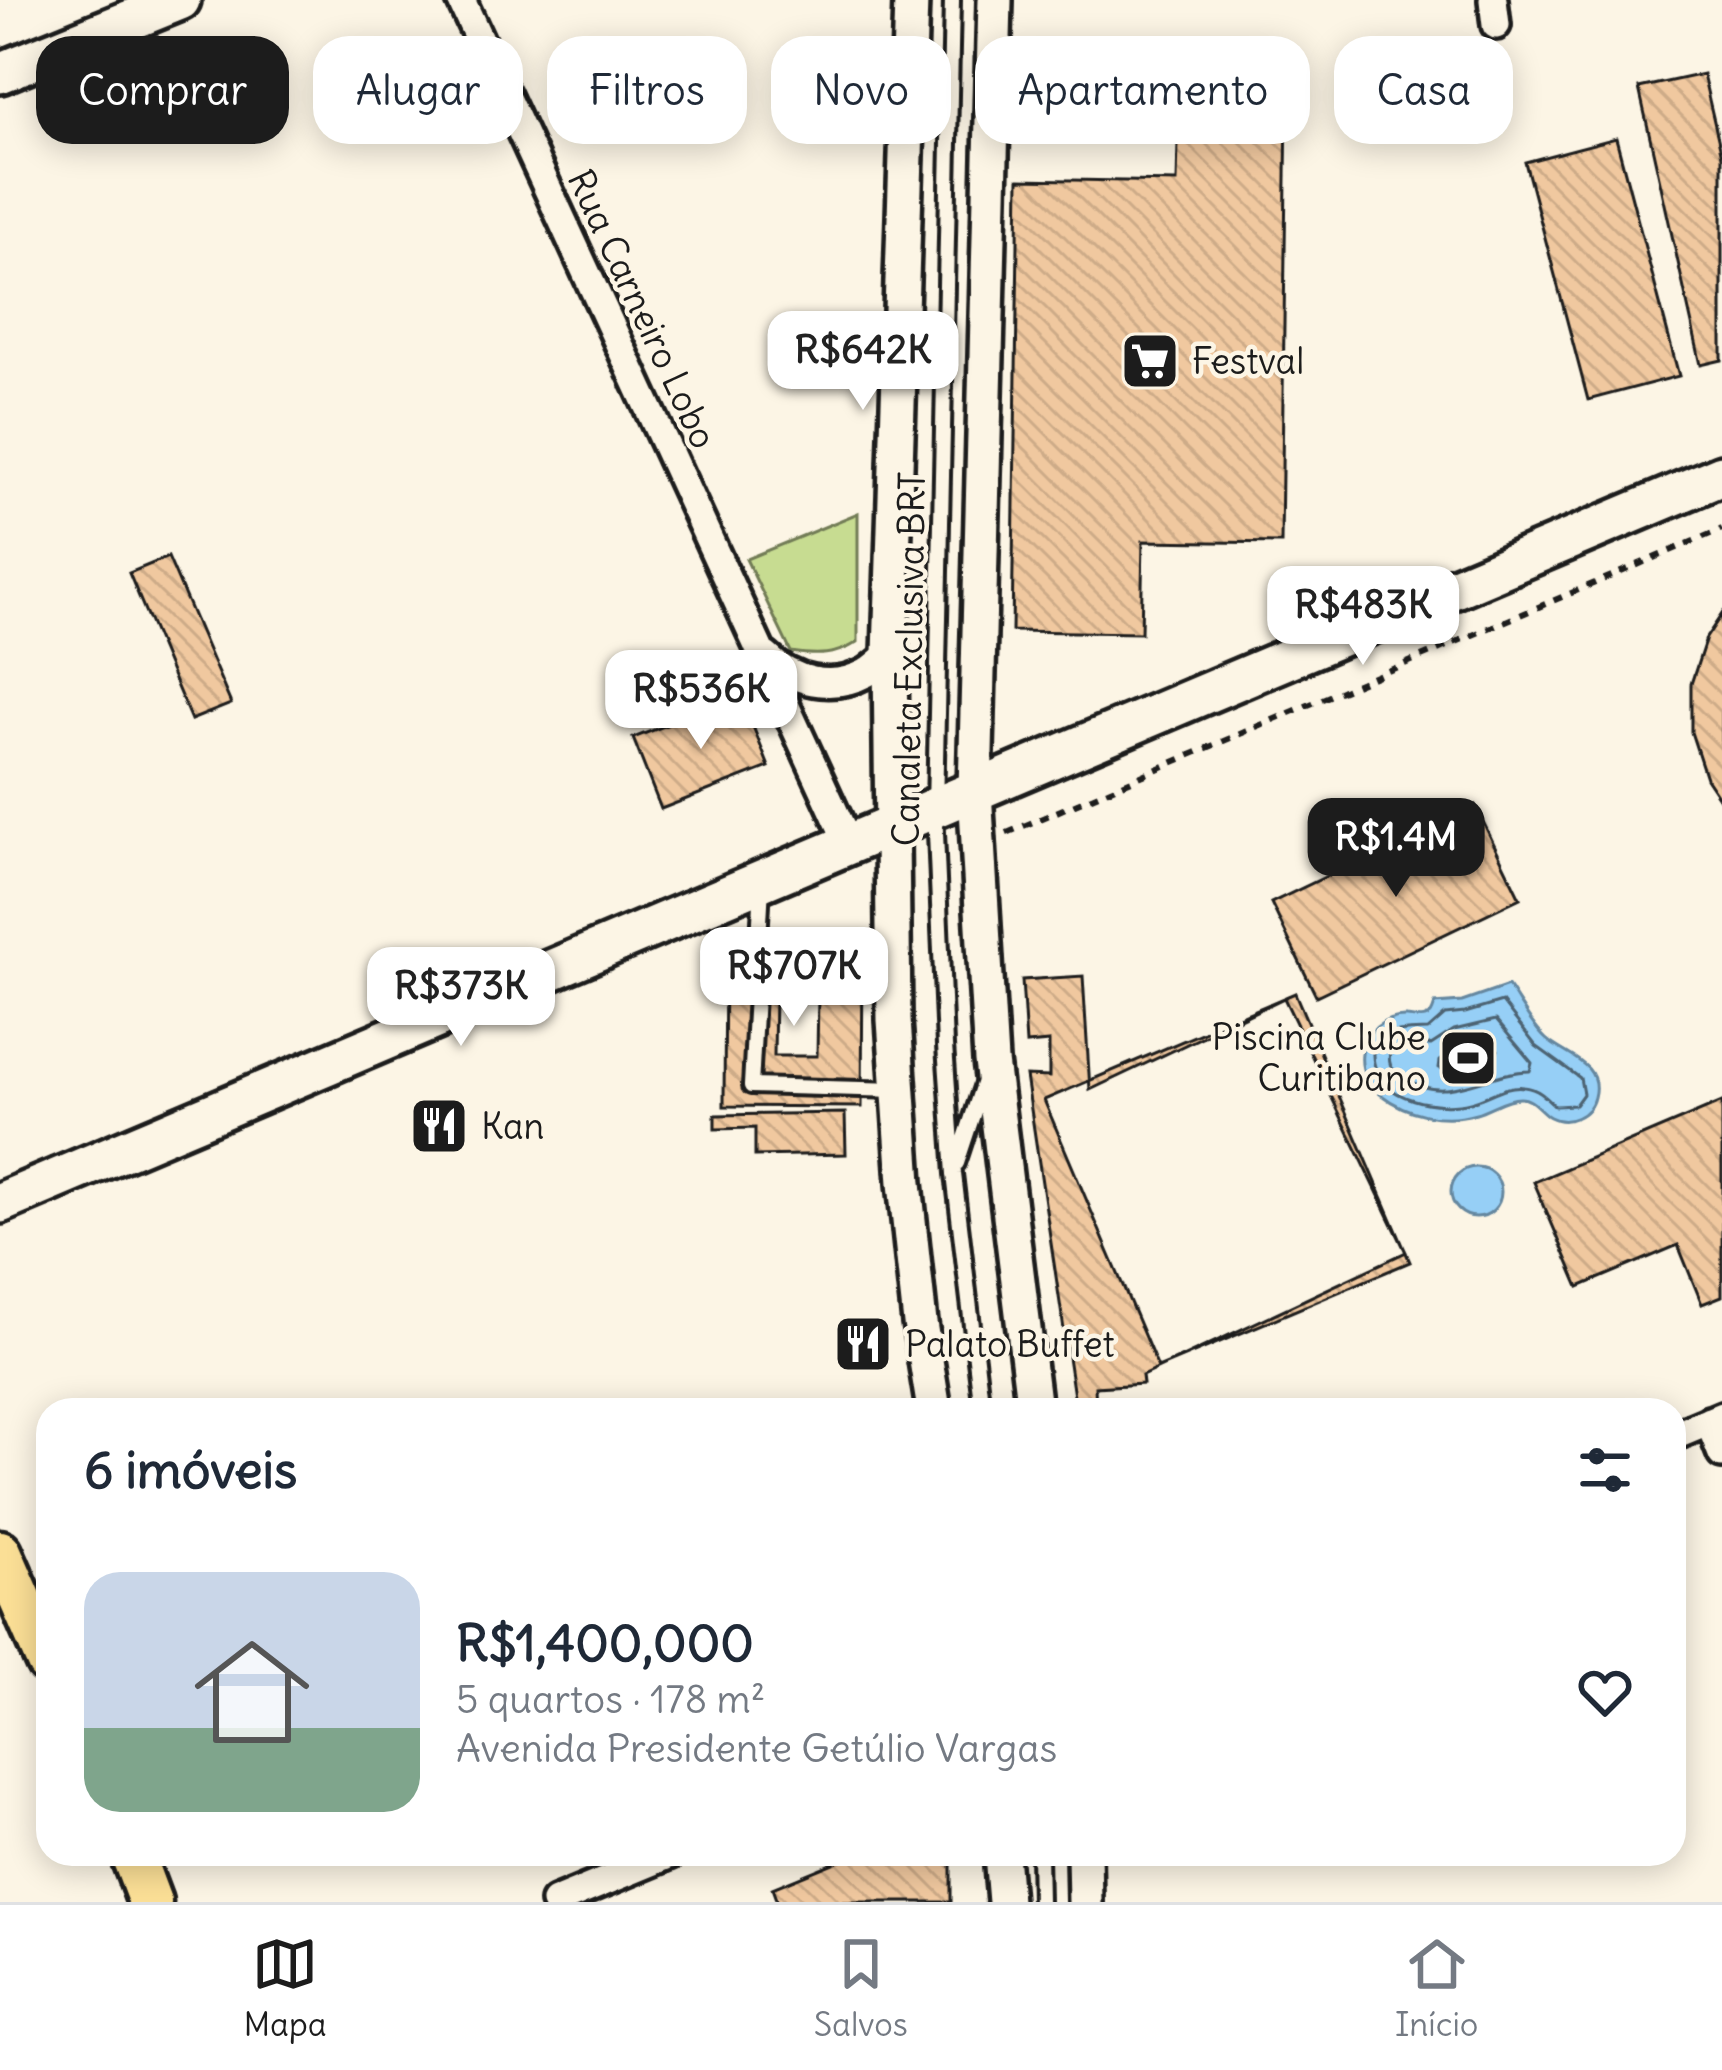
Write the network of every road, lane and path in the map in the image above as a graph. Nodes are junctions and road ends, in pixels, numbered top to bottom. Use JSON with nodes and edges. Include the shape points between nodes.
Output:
{"nodes":[{"id":1,"x":181,"y":0,"type":"edge"},
{"id":2,"x":460,"y":0,"type":"edge"},
{"id":3,"x":911,"y":0,"type":"edge"},
{"id":4,"x":952,"y":0,"type":"edge"},
{"id":5,"x":995,"y":0,"type":"edge"},
{"id":6,"x":0,"y":73,"type":"edge"},
{"id":7,"x":1722,"y":475,"type":"edge"},
{"id":8,"x":1722,"y":529,"type":"edge"},
{"id":9,"x":758,"y":648,"type":"junction"},
{"id":10,"x":890,"y":654,"type":"junction"},
{"id":11,"x":975,"y":791,"type":"junction"},
{"id":12,"x":934,"y":809,"type":"junction"},
{"id":13,"x":893,"y":826,"type":"junction"},
{"id":14,"x":1004,"y":834,"type":"dead end"},
{"id":15,"x":849,"y":844,"type":"junction"},
{"id":16,"x":762,"y":880,"type":"junction"},
{"id":17,"x":758,"y":960,"type":"junction"},
{"id":18,"x":893,"y":961,"type":"junction"},
{"id":19,"x":991,"y":1061,"type":"junction"},
{"id":20,"x":898,"y":1090,"type":"junction"},
{"id":21,"x":954,"y":1174,"type":"junction"},
{"id":22,"x":0,"y":1203,"type":"edge"},
{"id":23,"x":932,"y":1398,"type":"edge"},
{"id":24,"x":981,"y":1398,"type":"edge"},
{"id":25,"x":1033,"y":1398,"type":"edge"},
{"id":26,"x":1716,"y":1419,"type":"edge"},
{"id":27,"x":1686,"y":1431,"type":"edge"},
{"id":28,"x":1722,"y":1454,"type":"edge"},
{"id":29,"x":0,"y":1552,"type":"edge"},
{"id":30,"x":36,"y":1634,"type":"edge"},
{"id":31,"x":136,"y":1866,"type":"edge"},
{"id":32,"x":642,"y":1866,"type":"edge"},
{"id":33,"x":1002,"y":1866,"type":"edge"},
{"id":34,"x":1039,"y":1866,"type":"edge"},
{"id":35,"x":1084,"y":1866,"type":"edge"},
{"id":36,"x":150,"y":1902,"type":"edge"},
{"id":37,"x":555,"y":1902,"type":"edge"},
{"id":38,"x":1005,"y":1902,"type":"edge"},
{"id":39,"x":1040,"y":1902,"type":"edge"},
{"id":40,"x":1085,"y":1902,"type":"edge"}],
"edges":[{"from":1,"to":6,"type":"main road"},
{"from":2,"to":9,"type":"street","name":"Rua Carneiro Lobo"},
{"from":3,"to":10,"type":"street"},
{"from":4,"to":12,"type":"lane","name":"Canaleta Exclusiva BRT"},
{"from":5,"to":11,"type":"street"},
{"from":7,"to":11,"type":"main road"},
{"from":8,"to":14,"type":"path"},
{"from":9,"to":10,"type":"street","via":[[779,669],[837,683]]},
{"from":9,"to":15,"type":"street","name":"Rua Carneiro Lobo"},
{"from":10,"to":13,"type":"street"},
{"from":11,"to":12,"type":"main road"},
{"from":11,"to":19,"type":"street"},
{"from":12,"to":13,"type":"main road"},
{"from":12,"to":21,"type":"lane","name":"Canaleta Exclusiva BRT"},
{"from":13,"to":15,"type":"main road"},
{"from":13,"to":18,"type":"street"},
{"from":15,"to":16,"type":"main road"},
{"from":16,"to":17,"type":"lane"},
{"from":16,"to":22,"type":"main road"},
{"from":17,"to":18,"type":"lane"},
{"from":17,"to":20,"type":"lane","via":[[752,1085]]},
{"from":18,"to":20,"type":"street"},
{"from":19,"to":21,"type":"lane","name":"Canaleta Exclusiva BRT"},
{"from":19,"to":25,"type":"street"},
{"from":20,"to":23,"type":"street"},
{"from":21,"to":24,"type":"lane","name":"Canaleta Exclusiva BRT"},
{"from":26,"to":27,"type":"street"},
{"from":26,"to":28,"type":"street"},
{"from":29,"to":30,"type":"main road"},
{"from":31,"to":36,"type":"main road"},
{"from":32,"to":37,"type":"street"},
{"from":33,"to":38,"type":"street"},
{"from":34,"to":39,"type":"lane"},
{"from":35,"to":40,"type":"street"}]}
